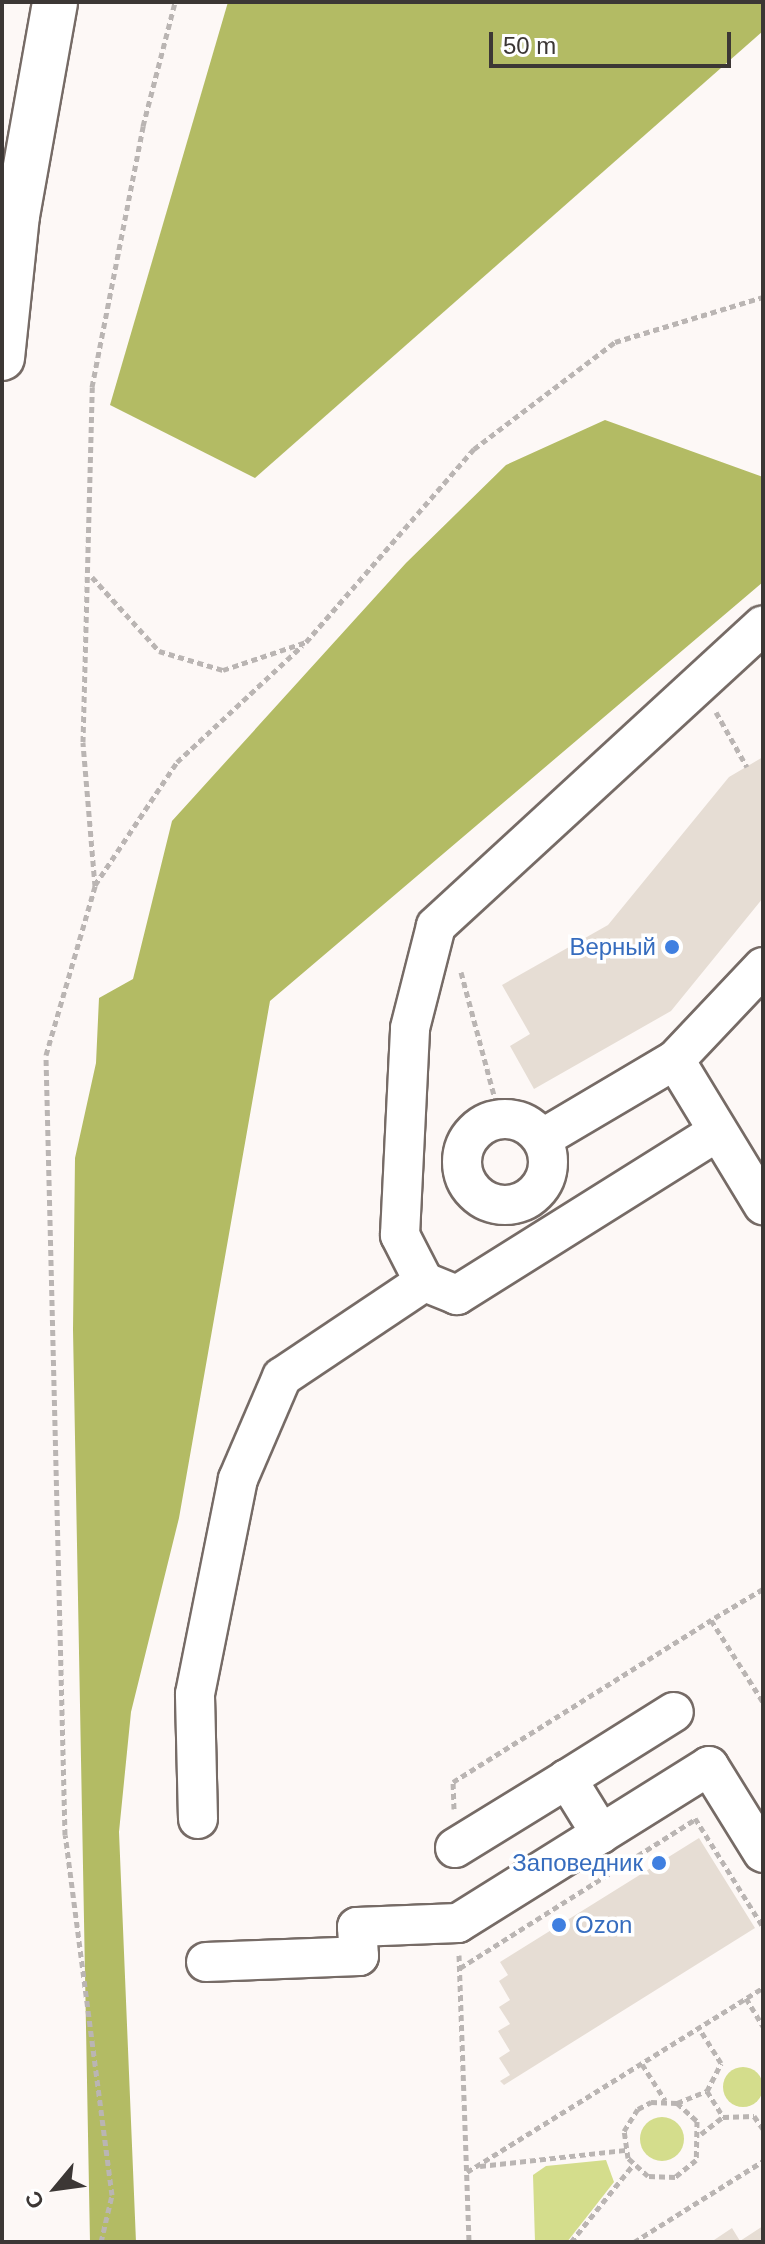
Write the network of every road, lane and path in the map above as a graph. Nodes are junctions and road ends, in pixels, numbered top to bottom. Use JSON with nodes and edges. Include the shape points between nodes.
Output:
{"nodes":[{"id":1,"x":55,"y":2,"type":"edge"},
{"id":2,"x":175,"y":2,"type":"edge"},
{"id":3,"x":763,"y":297,"type":"edge"},
{"id":4,"x":2,"y":358,"type":"edge"},
{"id":5,"x":92,"y":576,"type":"junction"},
{"id":6,"x":763,"y":625,"type":"edge"},
{"id":7,"x":306,"y":642,"type":"junction"},
{"id":8,"x":726,"y":700,"type":"dead end"},
{"id":9,"x":714,"y":708,"type":"junction"},
{"id":10,"x":705,"y":714,"type":"dead end"},
{"id":11,"x":747,"y":767,"type":"dead end"},
{"id":12,"x":95,"y":886,"type":"junction"},
{"id":13,"x":458,"y":959,"type":"dead end"},
{"id":14,"x":763,"y":967,"type":"edge"},
{"id":15,"x":675,"y":1060,"type":"junction"},
{"id":16,"x":500,"y":1118,"type":"junction"},
{"id":17,"x":717,"y":1132,"type":"junction"},
{"id":18,"x":543,"y":1138,"type":"junction"},
{"id":19,"x":763,"y":1205,"type":"edge"},
{"id":20,"x":424,"y":1282,"type":"junction"},
{"id":21,"x":763,"y":1589,"type":"edge"},
{"id":22,"x":711,"y":1620,"type":"junction"},
{"id":23,"x":763,"y":1702,"type":"edge"},
{"id":24,"x":674,"y":1712,"type":"dead end"},
{"id":25,"x":567,"y":1779,"type":"junction"},
{"id":26,"x":676,"y":1787,"type":"junction"},
{"id":27,"x":198,"y":1819,"type":"dead end"},
{"id":28,"x":696,"y":1819,"type":"junction"},
{"id":29,"x":601,"y":1834,"type":"junction"},
{"id":30,"x":455,"y":1848,"type":"joint"},
{"id":31,"x":763,"y":1853,"type":"edge"},
{"id":32,"x":458,"y":1923,"type":"junction"},
{"id":33,"x":763,"y":1927,"type":"edge"},
{"id":34,"x":206,"y":1962,"type":"dead end"},
{"id":35,"x":460,"y":1968,"type":"junction"},
{"id":36,"x":763,"y":1988,"type":"edge"},
{"id":37,"x":746,"y":1998,"type":"junction"},
{"id":38,"x":763,"y":2026,"type":"edge"},
{"id":39,"x":699,"y":2028,"type":"junction"},
{"id":40,"x":642,"y":2063,"type":"junction"},
{"id":41,"x":707,"y":2091,"type":"junction"},
{"id":42,"x":665,"y":2100,"type":"junction"},
{"id":43,"x":677,"y":2103,"type":"junction"},
{"id":44,"x":723,"y":2117,"type":"junction"},
{"id":45,"x":763,"y":2129,"type":"edge"},
{"id":46,"x":701,"y":2134,"type":"junction"},
{"id":47,"x":626,"y":2150,"type":"junction"},
{"id":48,"x":763,"y":2161,"type":"edge"},
{"id":49,"x":633,"y":2164,"type":"junction"},
{"id":50,"x":478,"y":2166,"type":"junction"},
{"id":51,"x":467,"y":2172,"type":"junction"},
{"id":52,"x":101,"y":2242,"type":"edge"},
{"id":53,"x":469,"y":2242,"type":"edge"},
{"id":54,"x":571,"y":2242,"type":"edge"},
{"id":55,"x":634,"y":2242,"type":"edge"}],
"edges":[{"from":1,"to":4,"type":"main road","via":[[17,216]]},
{"from":2,"to":5,"type":"path","via":[[143,126],[92,387]]},
{"from":3,"to":7,"type":"path","via":[[615,342],[591,359],[474,449]]},
{"from":5,"to":7,"type":"path","via":[[159,651],[223,670]]},
{"from":5,"to":12,"type":"path","via":[[83,742]]},
{"from":6,"to":20,"type":"street","via":[[436,926],[410,1028],[401,1131],[400,1235]]},
{"from":7,"to":12,"type":"path","via":[[177,762]]},
{"from":8,"to":9,"type":"path"},
{"from":9,"to":10,"type":"path"},
{"from":9,"to":11,"type":"path"},
{"from":12,"to":52,"type":"path","via":[[46,1055],[65,1835],[112,2195]]},
{"from":13,"to":16,"type":"path"},
{"from":14,"to":15,"type":"street"},
{"from":15,"to":17,"type":"street"},
{"from":15,"to":18,"type":"street"},
{"from":16,"to":18,"type":"street","via":[[524,1122]]},
{"from":16,"to":18,"type":"street","via":[[470,1139],[463,1174],[476,1195],[499,1206],[523,1202],[542,1186],[549,1162]]},
{"from":17,"to":19,"type":"street"},
{"from":17,"to":20,"type":"street","via":[[457,1295]]},
{"from":20,"to":27,"type":"street","via":[[282,1377],[238,1479],[195,1694]]},
{"from":21,"to":22,"type":"path"},
{"from":22,"to":23,"type":"path"},
{"from":22,"to":30,"type":"path","via":[[453,1782]]},
{"from":24,"to":25,"type":"street"},
{"from":25,"to":29,"type":"street"},
{"from":25,"to":30,"type":"street"},
{"from":26,"to":28,"type":"path"},
{"from":26,"to":29,"type":"street"},
{"from":26,"to":31,"type":"street","via":[[709,1766]]},
{"from":28,"to":33,"type":"path"},
{"from":28,"to":35,"type":"path"},
{"from":29,"to":32,"type":"street"},
{"from":32,"to":34,"type":"street","via":[[357,1927],[359,1956]]},
{"from":32,"to":35,"type":"path"},
{"from":35,"to":51,"type":"path"},
{"from":36,"to":37,"type":"path"},
{"from":37,"to":38,"type":"path"},
{"from":37,"to":39,"type":"path"},
{"from":39,"to":40,"type":"path"},
{"from":39,"to":41,"type":"path","via":[[721,2063]]},
{"from":40,"to":42,"type":"path"},
{"from":40,"to":50,"type":"path"},
{"from":41,"to":43,"type":"path"},
{"from":41,"to":44,"type":"path"},
{"from":42,"to":43,"type":"path"},
{"from":42,"to":47,"type":"path","via":[[629,2119]]},
{"from":43,"to":46,"type":"path"},
{"from":44,"to":45,"type":"path","via":[[754,2116]]},
{"from":44,"to":46,"type":"path"},
{"from":46,"to":49,"type":"path","via":[[696,2160],[675,2177],[648,2176]]},
{"from":47,"to":49,"type":"path"},
{"from":47,"to":50,"type":"path"},
{"from":48,"to":55,"type":"path"},
{"from":49,"to":54,"type":"path"},
{"from":50,"to":51,"type":"path"},
{"from":51,"to":53,"type":"path"}]}
